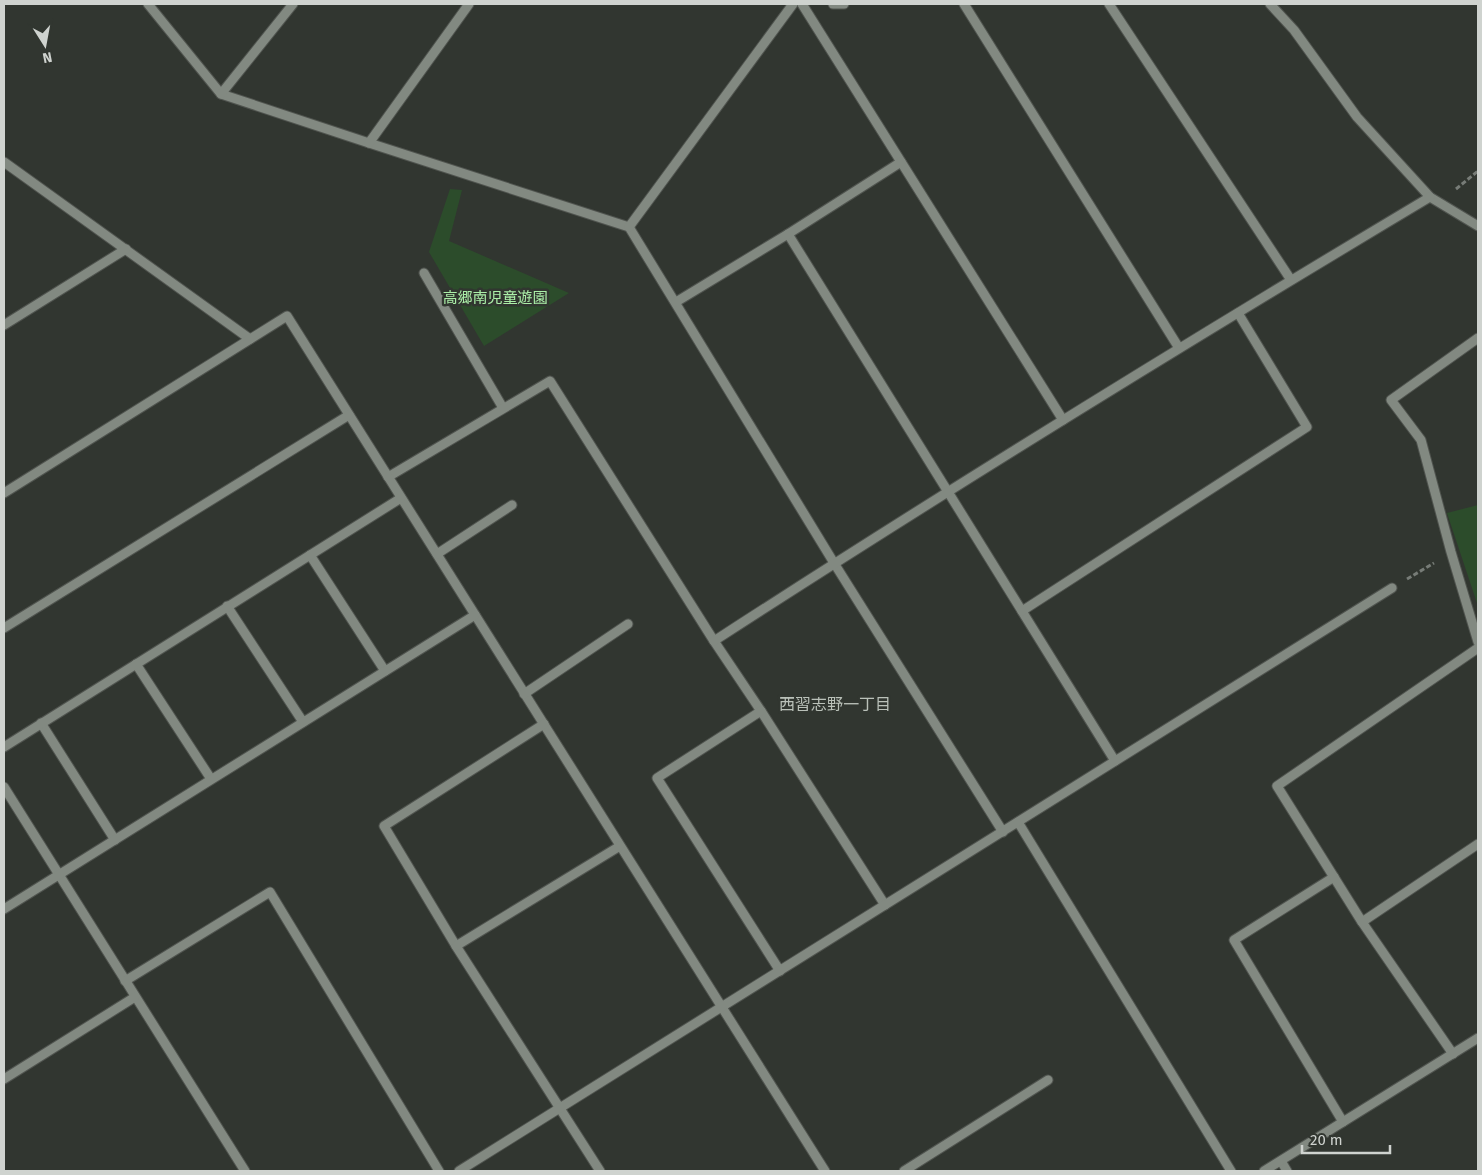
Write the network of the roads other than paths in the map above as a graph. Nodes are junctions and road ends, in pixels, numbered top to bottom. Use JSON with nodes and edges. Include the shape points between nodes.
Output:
{"nodes":[{"id":1,"x":148,"y":4,"type":"edge"},
{"id":2,"x":293,"y":4,"type":"edge"},
{"id":3,"x":469,"y":4,"type":"edge"},
{"id":4,"x":793,"y":4,"type":"edge"},
{"id":5,"x":802,"y":4,"type":"edge"},
{"id":6,"x":833,"y":4,"type":"edge"},
{"id":7,"x":844,"y":4,"type":"edge"},
{"id":8,"x":964,"y":4,"type":"edge"},
{"id":9,"x":1109,"y":4,"type":"edge"},
{"id":10,"x":1270,"y":4,"type":"edge"},
{"id":11,"x":221,"y":94,"type":"junction"},
{"id":12,"x":369,"y":143,"type":"junction"},
{"id":13,"x":4,"y":162,"type":"edge"},
{"id":14,"x":901,"y":162,"type":"junction"},
{"id":15,"x":1430,"y":197,"type":"junction"},
{"id":16,"x":1478,"y":226,"type":"edge"},
{"id":17,"x":629,"y":227,"type":"junction"},
{"id":18,"x":788,"y":234,"type":"junction"},
{"id":19,"x":126,"y":249,"type":"junction"},
{"id":20,"x":424,"y":273,"type":"dead end"},
{"id":21,"x":1291,"y":280,"type":"junction"},
{"id":22,"x":676,"y":302,"type":"junction"},
{"id":23,"x":1238,"y":313,"type":"junction"},
{"id":24,"x":4,"y":325,"type":"edge"},
{"id":25,"x":1478,"y":338,"type":"edge"},
{"id":26,"x":250,"y":339,"type":"junction"},
{"id":27,"x":1179,"y":348,"type":"junction"},
{"id":28,"x":503,"y":408,"type":"junction"},
{"id":29,"x":349,"y":415,"type":"junction"},
{"id":30,"x":1063,"y":420,"type":"junction"},
{"id":31,"x":388,"y":477,"type":"junction"},
{"id":32,"x":948,"y":491,"type":"junction"},
{"id":33,"x":4,"y":493,"type":"edge"},
{"id":34,"x":401,"y":498,"type":"junction"},
{"id":35,"x":512,"y":505,"type":"dead end"},
{"id":36,"x":437,"y":554,"type":"junction"},
{"id":37,"x":310,"y":555,"type":"junction"},
{"id":38,"x":834,"y":563,"type":"junction"},
{"id":39,"x":1392,"y":588,"type":"road end"},
{"id":40,"x":228,"y":606,"type":"junction"},
{"id":41,"x":1022,"y":611,"type":"junction"},
{"id":42,"x":475,"y":615,"type":"junction"},
{"id":43,"x":628,"y":624,"type":"dead end"},
{"id":44,"x":4,"y":628,"type":"edge"},
{"id":45,"x":714,"y":641,"type":"junction"},
{"id":46,"x":1478,"y":642,"type":"edge"},
{"id":47,"x":1478,"y":648,"type":"edge"},
{"id":48,"x":136,"y":664,"type":"junction"},
{"id":49,"x":384,"y":671,"type":"junction"},
{"id":50,"x":524,"y":694,"type":"junction"},
{"id":51,"x":761,"y":711,"type":"junction"},
{"id":52,"x":302,"y":722,"type":"junction"},
{"id":53,"x":41,"y":723,"type":"junction"},
{"id":54,"x":544,"y":724,"type":"junction"},
{"id":55,"x":4,"y":746,"type":"edge"},
{"id":56,"x":1115,"y":761,"type":"junction"},
{"id":57,"x":211,"y":779,"type":"junction"},
{"id":58,"x":4,"y":787,"type":"edge"},
{"id":59,"x":1018,"y":822,"type":"junction"},
{"id":60,"x":1003,"y":832,"type":"junction"},
{"id":61,"x":115,"y":840,"type":"junction"},
{"id":62,"x":1478,"y":844,"type":"edge"},
{"id":63,"x":620,"y":846,"type":"junction"},
{"id":64,"x":59,"y":875,"type":"junction"},
{"id":65,"x":1334,"y":877,"type":"junction"},
{"id":66,"x":885,"y":905,"type":"junction"},
{"id":67,"x":4,"y":909,"type":"edge"},
{"id":68,"x":1362,"y":922,"type":"junction"},
{"id":69,"x":456,"y":946,"type":"junction"},
{"id":70,"x":780,"y":971,"type":"junction"},
{"id":71,"x":125,"y":981,"type":"junction"},
{"id":72,"x":135,"y":997,"type":"junction"},
{"id":73,"x":722,"y":1007,"type":"junction"},
{"id":74,"x":1478,"y":1038,"type":"edge"},
{"id":75,"x":1453,"y":1054,"type":"junction"},
{"id":76,"x":4,"y":1078,"type":"edge"},
{"id":77,"x":1048,"y":1080,"type":"dead end"},
{"id":78,"x":561,"y":1108,"type":"junction"},
{"id":79,"x":1343,"y":1122,"type":"junction"},
{"id":80,"x":1281,"y":1161,"type":"junction"},
{"id":81,"x":245,"y":1171,"type":"edge"},
{"id":82,"x":439,"y":1171,"type":"edge"},
{"id":83,"x":459,"y":1171,"type":"edge"},
{"id":84,"x":600,"y":1171,"type":"edge"},
{"id":85,"x":825,"y":1171,"type":"edge"},
{"id":86,"x":904,"y":1171,"type":"edge"},
{"id":87,"x":1231,"y":1171,"type":"edge"},
{"id":88,"x":1264,"y":1171,"type":"edge"},
{"id":89,"x":1287,"y":1171,"type":"edge"}],
"edges":[{"from":1,"to":11,"type":"street"},
{"from":2,"to":11,"type":"street"},
{"from":3,"to":12,"type":"street"},
{"from":4,"to":17,"type":"street"},
{"from":5,"to":14,"type":"street"},
{"from":6,"to":7,"type":"street"},
{"from":8,"to":27,"type":"street"},
{"from":9,"to":21,"type":"street"},
{"from":10,"to":15,"type":"street","via":[[1294,30],[1357,117]]},
{"from":11,"to":12,"type":"street"},
{"from":12,"to":17,"type":"street"},
{"from":13,"to":19,"type":"street"},
{"from":14,"to":18,"type":"street"},
{"from":14,"to":30,"type":"street"},
{"from":15,"to":16,"type":"street"},
{"from":15,"to":21,"type":"street"},
{"from":17,"to":22,"type":"street"},
{"from":18,"to":22,"type":"street"},
{"from":18,"to":32,"type":"street"},
{"from":19,"to":24,"type":"street"},
{"from":19,"to":26,"type":"street"},
{"from":20,"to":28,"type":"street"},
{"from":21,"to":23,"type":"street"},
{"from":22,"to":38,"type":"street"},
{"from":23,"to":27,"type":"street"},
{"from":23,"to":41,"type":"street","via":[[1307,427]]},
{"from":25,"to":46,"type":"street","via":[[1391,400],[1421,440],[1450,552]]},
{"from":26,"to":29,"type":"street","via":[[286,316]]},
{"from":26,"to":33,"type":"street"},
{"from":27,"to":30,"type":"street"},
{"from":28,"to":31,"type":"street"},
{"from":28,"to":45,"type":"street","via":[[550,381]]},
{"from":29,"to":31,"type":"street"},
{"from":29,"to":44,"type":"street"},
{"from":30,"to":32,"type":"street"},
{"from":31,"to":34,"type":"street"},
{"from":32,"to":38,"type":"street"},
{"from":32,"to":41,"type":"street"},
{"from":34,"to":36,"type":"street"},
{"from":34,"to":37,"type":"street"},
{"from":35,"to":36,"type":"street"},
{"from":36,"to":42,"type":"street"},
{"from":37,"to":40,"type":"street"},
{"from":37,"to":49,"type":"street"},
{"from":38,"to":45,"type":"street"},
{"from":38,"to":60,"type":"street"},
{"from":39,"to":56,"type":"street"},
{"from":40,"to":48,"type":"street"},
{"from":40,"to":52,"type":"street"},
{"from":41,"to":56,"type":"street"},
{"from":42,"to":49,"type":"street"},
{"from":42,"to":50,"type":"street"},
{"from":43,"to":50,"type":"street"},
{"from":45,"to":51,"type":"street"},
{"from":47,"to":65,"type":"street","via":[[1277,786]]},
{"from":48,"to":53,"type":"street"},
{"from":48,"to":57,"type":"street"},
{"from":49,"to":52,"type":"street"},
{"from":50,"to":54,"type":"street"},
{"from":51,"to":66,"type":"street"},
{"from":51,"to":70,"type":"street","via":[[657,778]]},
{"from":52,"to":57,"type":"street"},
{"from":53,"to":55,"type":"street"},
{"from":53,"to":61,"type":"street"},
{"from":54,"to":63,"type":"street"},
{"from":54,"to":69,"type":"street","via":[[384,826]]},
{"from":56,"to":59,"type":"street"},
{"from":57,"to":61,"type":"street"},
{"from":58,"to":64,"type":"street"},
{"from":59,"to":60,"type":"street"},
{"from":59,"to":87,"type":"street"},
{"from":60,"to":66,"type":"street"},
{"from":61,"to":64,"type":"street"},
{"from":62,"to":68,"type":"street"},
{"from":63,"to":69,"type":"street"},
{"from":63,"to":73,"type":"street"},
{"from":64,"to":67,"type":"street"},
{"from":64,"to":71,"type":"street"},
{"from":65,"to":68,"type":"street"},
{"from":65,"to":79,"type":"street","via":[[1234,940]]},
{"from":66,"to":70,"type":"street"},
{"from":68,"to":75,"type":"street"},
{"from":69,"to":78,"type":"street"},
{"from":70,"to":73,"type":"street"},
{"from":71,"to":72,"type":"street"},
{"from":71,"to":82,"type":"street","via":[[270,892]]},
{"from":72,"to":76,"type":"street"},
{"from":72,"to":81,"type":"street"},
{"from":73,"to":78,"type":"street"},
{"from":73,"to":85,"type":"street"},
{"from":74,"to":75,"type":"street"},
{"from":75,"to":79,"type":"street"},
{"from":77,"to":86,"type":"street"},
{"from":78,"to":83,"type":"street"},
{"from":78,"to":84,"type":"street"},
{"from":79,"to":80,"type":"street"},
{"from":80,"to":88,"type":"street"},
{"from":80,"to":89,"type":"street"}]}
